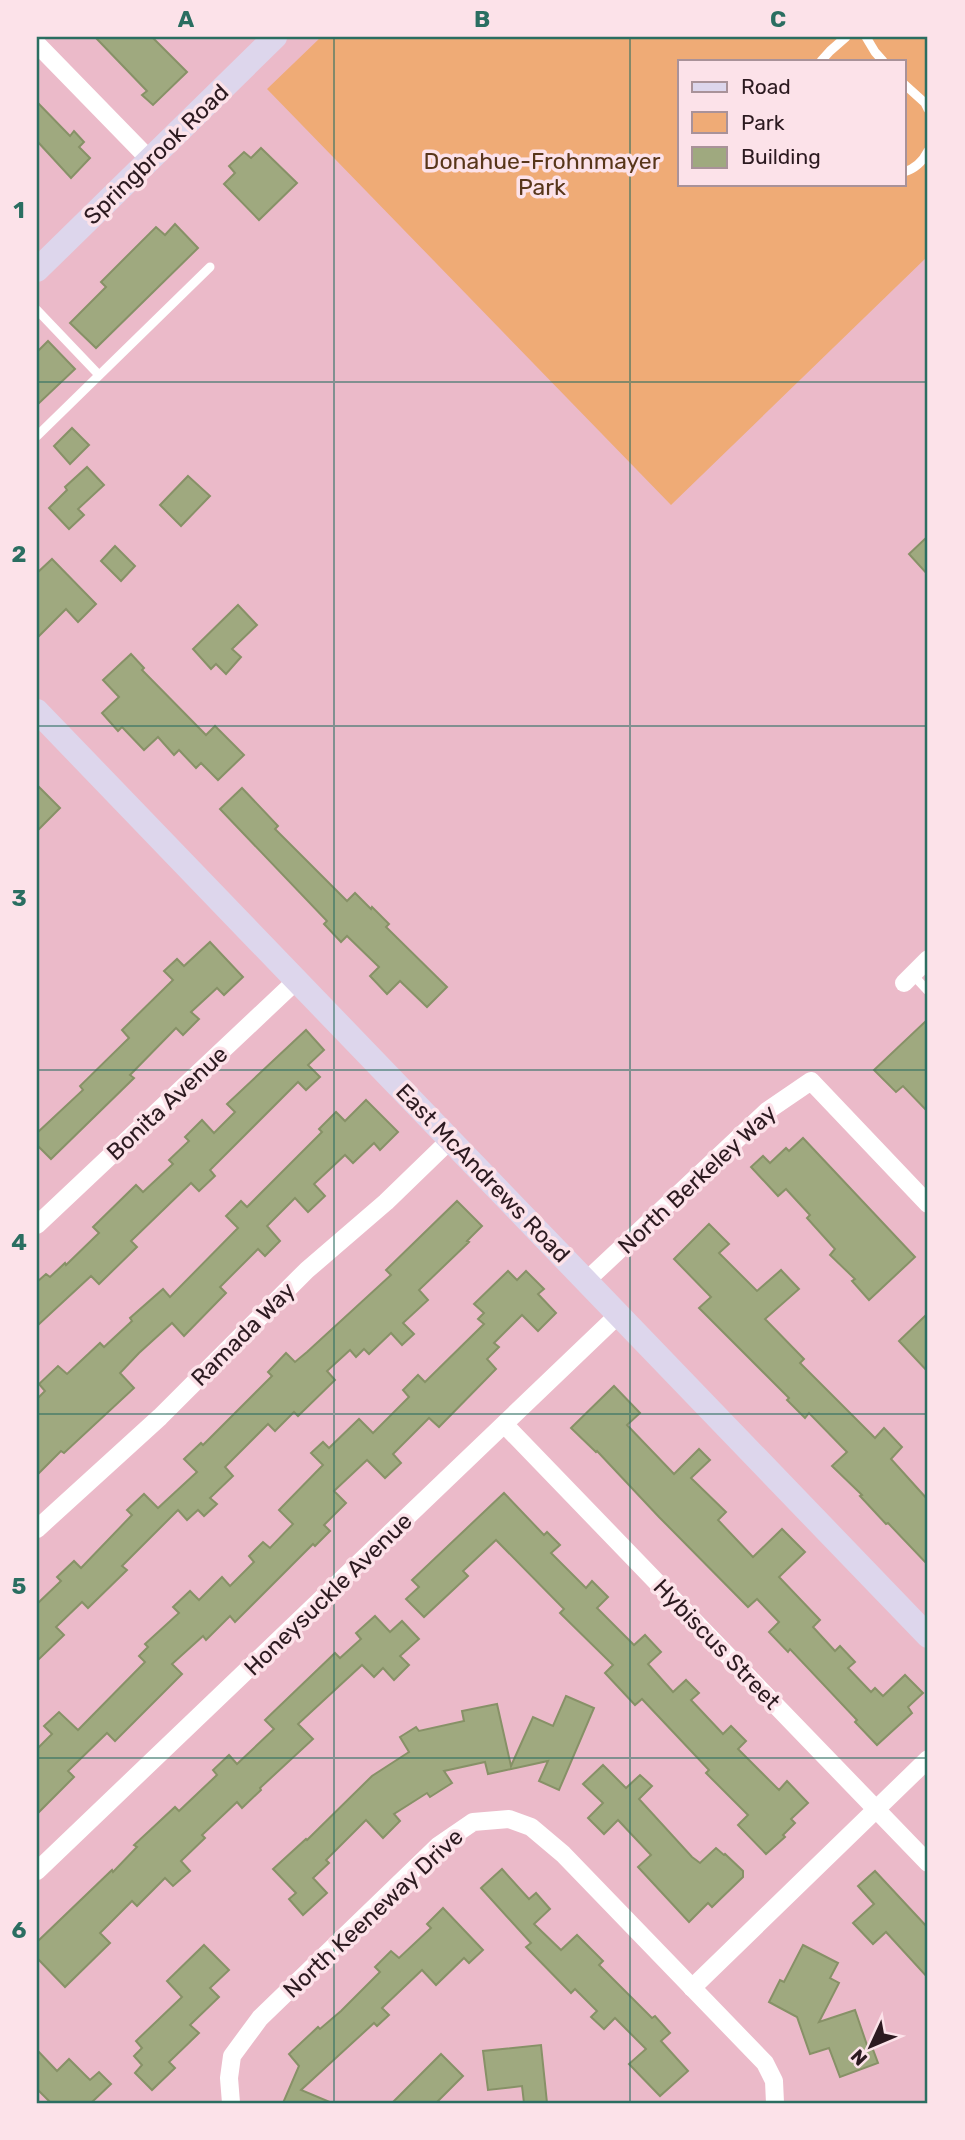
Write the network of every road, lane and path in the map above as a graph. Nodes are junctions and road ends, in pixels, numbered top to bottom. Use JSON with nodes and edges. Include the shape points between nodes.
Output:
{"nodes":[{"id":1,"x":275,"y":37,"type":"edge"},
{"id":2,"x":846,"y":37,"type":"edge"},
{"id":3,"x":866,"y":37,"type":"edge"},
{"id":4,"x":37,"y":44,"type":"edge"},
{"id":5,"x":822,"y":60,"type":"edge"},
{"id":6,"x":882,"y":60,"type":"edge"},
{"id":7,"x":906,"y":86,"type":"edge"},
{"id":8,"x":928,"y":109,"type":"edge"},
{"id":9,"x":928,"y":151,"type":"edge"},
{"id":10,"x":150,"y":160,"type":"junction"},
{"id":11,"x":906,"y":171,"type":"edge"},
{"id":12,"x":39,"y":262,"type":"edge"},
{"id":13,"x":210,"y":267,"type":"dead end"},
{"id":14,"x":37,"y":310,"type":"edge"},
{"id":15,"x":99,"y":375,"type":"junction"},
{"id":16,"x":37,"y":436,"type":"edge"},
{"id":17,"x":37,"y":710,"type":"edge"},
{"id":18,"x":928,"y":959,"type":"edge"},
{"id":19,"x":908,"y":979,"type":"joint"},
{"id":20,"x":297,"y":980,"type":"junction"},
{"id":21,"x":928,"y":991,"type":"edge"},
{"id":22,"x":450,"y":1140,"type":"junction"},
{"id":23,"x":928,"y":1203,"type":"edge"},
{"id":24,"x":37,"y":1225,"type":"edge"},
{"id":25,"x":586,"y":1281,"type":"junction"},
{"id":26,"x":618,"y":1315,"type":"junction"},
{"id":27,"x":505,"y":1425,"type":"junction"},
{"id":28,"x":37,"y":1529,"type":"edge"},
{"id":29,"x":928,"y":1636,"type":"edge"},
{"id":30,"x":928,"y":1759,"type":"edge"},
{"id":31,"x":876,"y":1810,"type":"junction"},
{"id":32,"x":928,"y":1863,"type":"edge"},
{"id":33,"x":37,"y":1871,"type":"edge"},
{"id":34,"x":692,"y":1988,"type":"junction"},
{"id":35,"x":231,"y":2103,"type":"edge"},
{"id":36,"x":775,"y":2103,"type":"edge"}],
"edges":[{"from":1,"to":10,"type":"main road","name":"Springbrook Road"},
{"from":2,"to":5,"type":"lane"},
{"from":3,"to":6,"type":"lane"},
{"from":4,"to":10,"type":"street"},
{"from":7,"to":8,"type":"lane"},
{"from":9,"to":11,"type":"lane"},
{"from":10,"to":12,"type":"main road","name":"Springbrook Road"},
{"from":13,"to":15,"type":"lane"},
{"from":14,"to":15,"type":"lane"},
{"from":15,"to":16,"type":"lane"},
{"from":17,"to":20,"type":"main road","name":"East McAndrews Road"},
{"from":18,"to":19,"type":"street"},
{"from":19,"to":21,"type":"lane"},
{"from":20,"to":22,"type":"main road","name":"East McAndrews Road"},
{"from":20,"to":24,"type":"street","name":"Bonita Avenue"},
{"from":22,"to":25,"type":"main road","name":"East McAndrews Road"},
{"from":22,"to":28,"type":"street","name":"Ramada Way"},
{"from":23,"to":25,"type":"street","name":"North Berkeley Way","via":[[811,1081],[767,1111]]},
{"from":25,"to":26,"type":"main road","name":"East McAndrews Road"},
{"from":26,"to":27,"type":"street","name":"Honeysuckle Avenue"},
{"from":26,"to":29,"type":"main road","name":"East McAndrews Road"},
{"from":27,"to":31,"type":"street","name":"Hybiscus Street"},
{"from":27,"to":33,"type":"street","name":"Honeysuckle Avenue"},
{"from":30,"to":31,"type":"street"},
{"from":31,"to":32,"type":"street","name":"Hybiscus Street"},
{"from":31,"to":34,"type":"street"},
{"from":34,"to":35,"type":"street","name":"North Keeneway Drive","via":[[563,1854],[531,1827],[509,1819],[473,1822],[438,1846],[260,2018],[232,2056]]},
{"from":34,"to":36,"type":"street","name":"North Keeneway Drive","via":[[765,2063],[774,2081]]}]}
